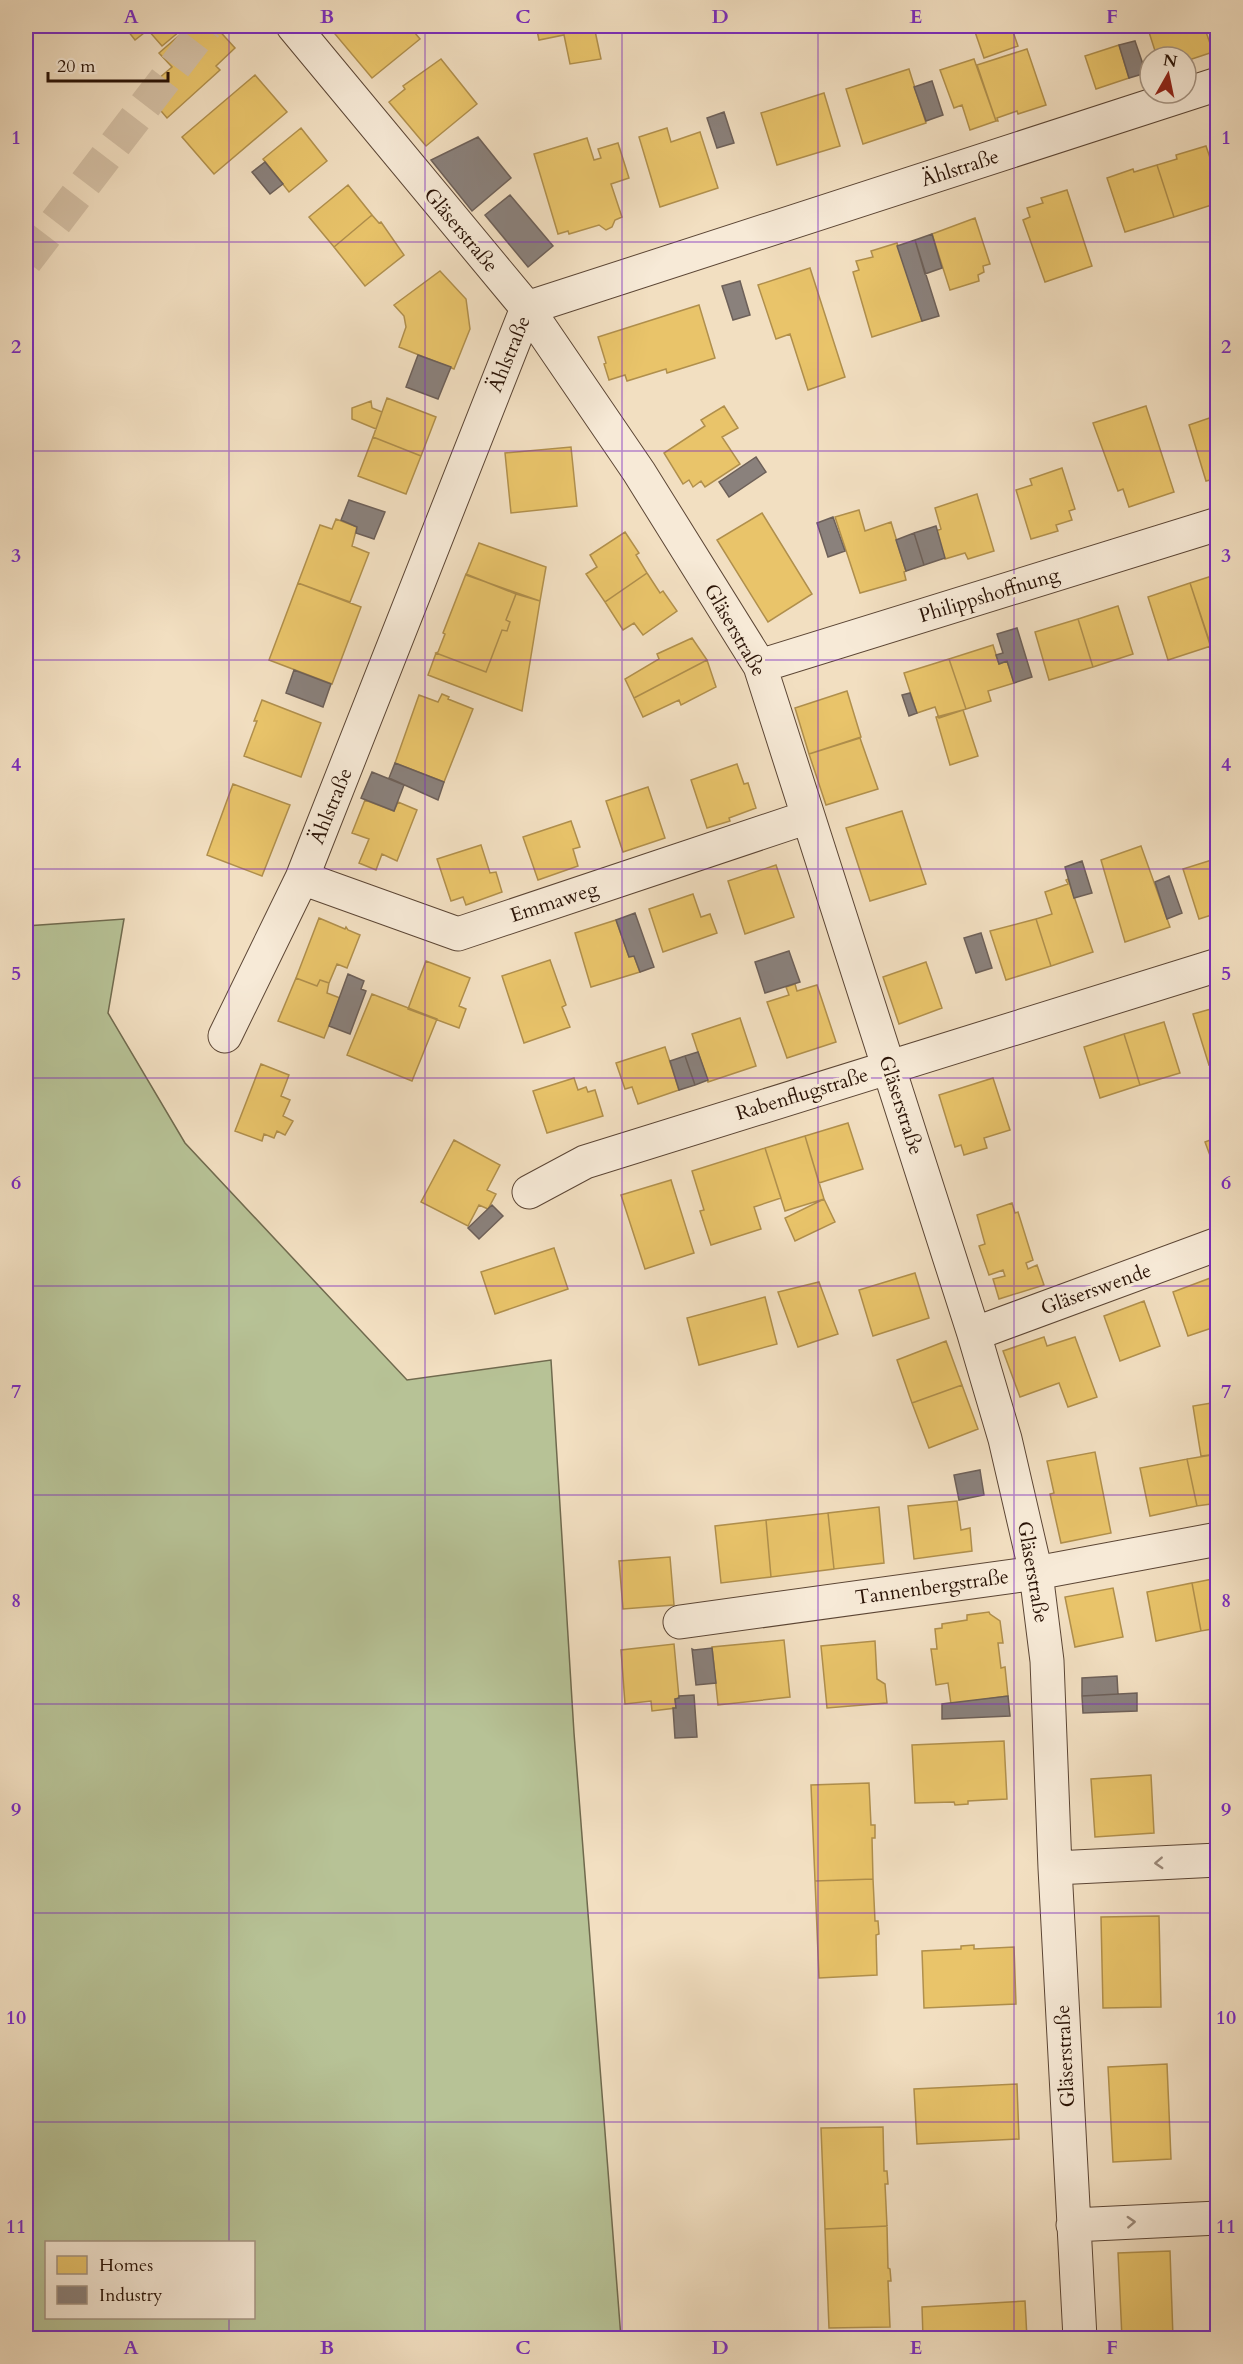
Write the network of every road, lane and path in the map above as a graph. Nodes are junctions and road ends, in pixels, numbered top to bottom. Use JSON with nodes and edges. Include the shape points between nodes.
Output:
{"nodes":[{"id":1,"x":293,"y":26,"type":"edge"},
{"id":2,"x":1218,"y":84,"type":"edge"},
{"id":3,"x":527,"y":308,"type":"junction"},
{"id":4,"x":1218,"y":524,"type":"edge"},
{"id":5,"x":760,"y":666,"type":"junction"},
{"id":6,"x":808,"y":817,"type":"junction"},
{"id":7,"x":302,"y":878,"type":"junction"},
{"id":8,"x":1218,"y":965,"type":"edge"},
{"id":9,"x":225,"y":1036,"type":"dead end"},
{"id":10,"x":889,"y":1067,"type":"junction"},
{"id":11,"x":529,"y":1192,"type":"dead end"},
{"id":12,"x":1218,"y":1244,"type":"edge"},
{"id":13,"x":974,"y":1334,"type":"junction"},
{"id":14,"x":1218,"y":1539,"type":"edge"},
{"id":15,"x":1036,"y":1573,"type":"junction"},
{"id":16,"x":680,"y":1622,"type":"dead end"},
{"id":17,"x":1218,"y":1860,"type":"edge"},
{"id":18,"x":1055,"y":1868,"type":"junction"},
{"id":19,"x":1218,"y":2218,"type":"edge"},
{"id":20,"x":1073,"y":2226,"type":"junction"},
{"id":21,"x":1080,"y":2338,"type":"edge"}],
"edges":[{"from":1,"to":3,"type":"street","name":"Gläserstraße"},
{"from":2,"to":3,"type":"street","name":"Ählstraße"},
{"from":3,"to":5,"type":"street","name":"Gläserstraße","via":[[639,472]]},
{"from":3,"to":7,"type":"street","name":"Ählstraße"},
{"from":4,"to":5,"type":"street","name":"Philippshoffnung"},
{"from":5,"to":6,"type":"street","name":"Gläserstraße"},
{"from":6,"to":7,"type":"street","name":"Emmaweg","via":[[458,934]]},
{"from":6,"to":10,"type":"street","name":"Gläserstraße"},
{"from":7,"to":9,"type":"street","name":"Ählstraße"},
{"from":8,"to":10,"type":"street","name":"Rabenflugstraße"},
{"from":10,"to":11,"type":"street","name":"Rabenflugstraße","via":[[585,1162]]},
{"from":10,"to":13,"type":"street","name":"Gläserstraße"},
{"from":12,"to":13,"type":"street","name":"Gläserswende"},
{"from":13,"to":15,"type":"street","name":"Gläserstraße","via":[[1005,1439]]},
{"from":14,"to":15,"type":"street","name":"Tannenbergstraße"},
{"from":15,"to":16,"type":"street","name":"Tannenbergstraße"},
{"from":15,"to":18,"type":"street","name":"Gläserstraße","via":[[1047,1661]]},
{"from":17,"to":18,"type":"street","one_way":true},
{"from":18,"to":20,"type":"street","name":"Gläserstraße"},
{"from":20,"to":19,"type":"street","one_way":true},
{"from":20,"to":21,"type":"street","name":"Gläserstraße"}]}
